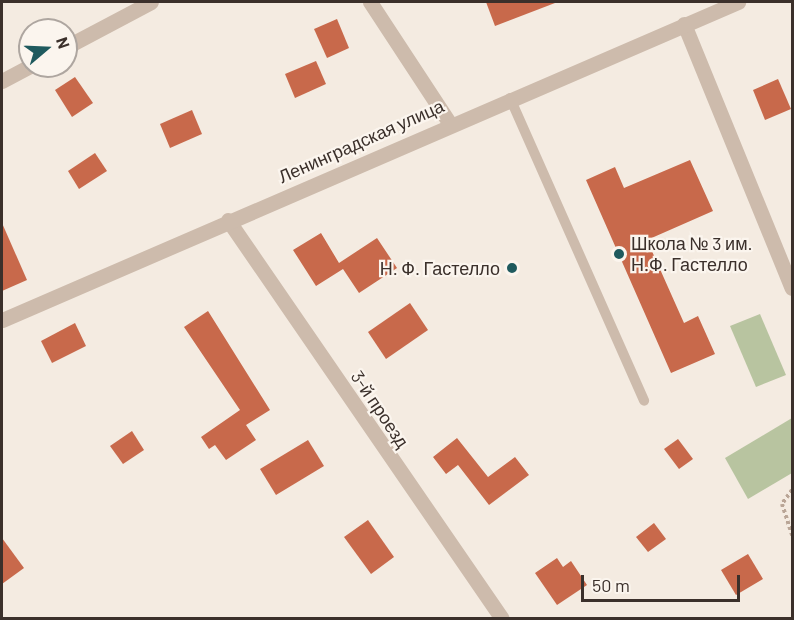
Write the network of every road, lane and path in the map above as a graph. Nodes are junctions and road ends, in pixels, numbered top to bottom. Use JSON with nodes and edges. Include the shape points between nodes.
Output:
{"nodes":[{"id":1,"x":151,"y":2,"type":"edge"},
{"id":2,"x":370,"y":2,"type":"edge"},
{"id":3,"x":738,"y":2,"type":"edge"},
{"id":4,"x":684,"y":24,"type":"junction"},
{"id":5,"x":78,"y":41,"type":"edge"},
{"id":6,"x":18,"y":72,"type":"edge"},
{"id":7,"x":2,"y":81,"type":"edge"},
{"id":8,"x":510,"y":98,"type":"junction"},
{"id":9,"x":450,"y":124,"type":"junction"},
{"id":10,"x":228,"y":220,"type":"junction"},
{"id":11,"x":792,"y":288,"type":"edge"},
{"id":12,"x":2,"y":320,"type":"edge"},
{"id":13,"x":644,"y":401,"type":"dead end"},
{"id":14,"x":792,"y":490,"type":"edge"},
{"id":15,"x":792,"y":535,"type":"edge"},
{"id":16,"x":502,"y":618,"type":"edge"}],
"edges":[{"from":1,"to":5,"type":"street"},
{"from":2,"to":9,"type":"street"},
{"from":3,"to":4,"type":"street","name":"Ленинградская улица"},
{"from":4,"to":8,"type":"street","name":"Ленинградская улица"},
{"from":4,"to":11,"type":"street"},
{"from":6,"to":7,"type":"street"},
{"from":8,"to":9,"type":"street","name":"Ленинградская улица"},
{"from":8,"to":13,"type":"lane"},
{"from":9,"to":10,"type":"street","name":"Ленинградская улица"},
{"from":10,"to":12,"type":"street","name":"Ленинградская улица"},
{"from":10,"to":16,"type":"street","name":"3-й проезд"},
{"from":14,"to":15,"type":"path","via":[[782,504]]}]}
